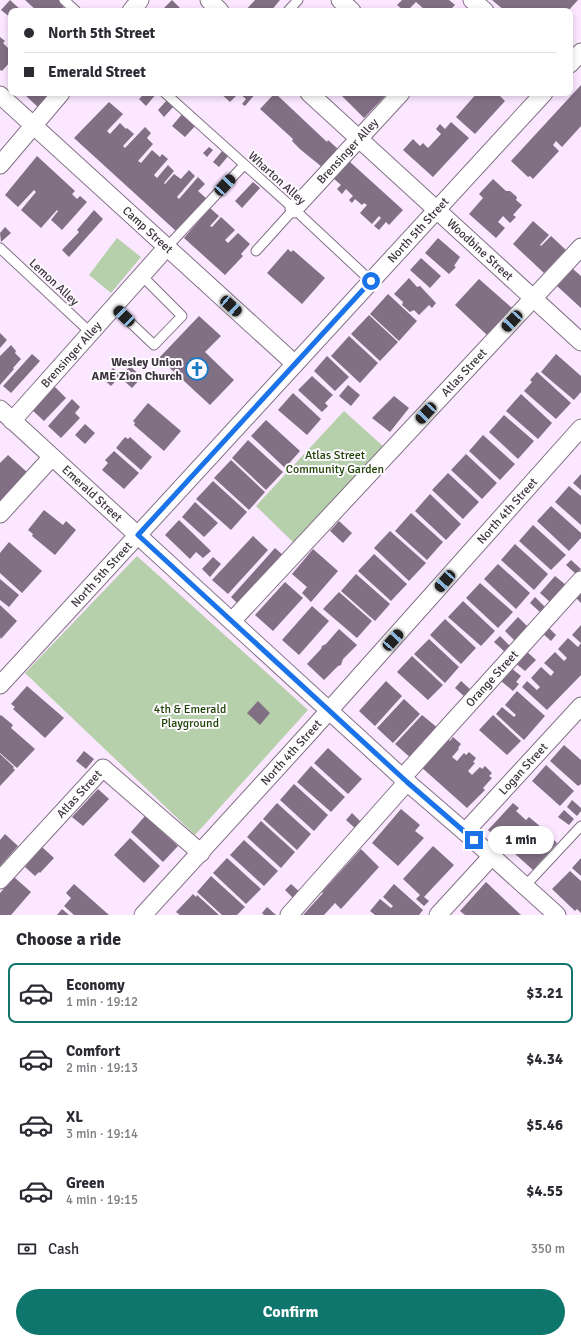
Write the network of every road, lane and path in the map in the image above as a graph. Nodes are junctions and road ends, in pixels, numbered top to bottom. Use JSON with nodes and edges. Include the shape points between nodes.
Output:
{"nodes":[{"id":1,"x":64,"y":0,"type":"edge"},
{"id":2,"x":140,"y":0,"type":"edge"},
{"id":3,"x":208,"y":0,"type":"edge"},
{"id":4,"x":298,"y":0,"type":"edge"},
{"id":5,"x":340,"y":0,"type":"edge"},
{"id":6,"x":73,"y":8,"type":"edge"},
{"id":7,"x":133,"y":8,"type":"edge"},
{"id":8,"x":217,"y":8,"type":"edge"},
{"id":9,"x":291,"y":8,"type":"edge"},
{"id":10,"x":349,"y":8,"type":"edge"},
{"id":11,"x":581,"y":52,"type":"edge"},
{"id":12,"x":573,"y":61,"type":"edge"},
{"id":13,"x":0,"y":95,"type":"edge"},
{"id":14,"x":58,"y":96,"type":"edge"},
{"id":15,"x":168,"y":96,"type":"edge"},
{"id":16,"x":312,"y":96,"type":"edge"},
{"id":17,"x":398,"y":96,"type":"edge"},
{"id":18,"x":541,"y":96,"type":"edge"},
{"id":19,"x":33,"y":126,"type":"junction"},
{"id":20,"x":358,"y":139,"type":"junction"},
{"id":21,"x":0,"y":165,"type":"edge"},
{"id":22,"x":244,"y":165,"type":"junction"},
{"id":23,"x":294,"y":209,"type":"junction"},
{"id":24,"x":436,"y":210,"type":"junction"},
{"id":25,"x":167,"y":247,"type":"junction"},
{"id":26,"x":581,"y":247,"type":"edge"},
{"id":27,"x":0,"y":248,"type":"edge"},
{"id":28,"x":256,"y":251,"type":"dead end"},
{"id":29,"x":142,"y":276,"type":"junction"},
{"id":30,"x":371,"y":281,"type":"junction"},
{"id":31,"x":533,"y":298,"type":"junction"},
{"id":32,"x":114,"y":307,"type":"junction"},
{"id":33,"x":91,"y":333,"type":"junction"},
{"id":34,"x":581,"y":342,"type":"edge"},
{"id":35,"x":295,"y":364,"type":"junction"},
{"id":36,"x":6,"y":415,"type":"edge"},
{"id":37,"x":581,"y":428,"type":"edge"},
{"id":38,"x":52,"y":457,"type":"junction"},
{"id":39,"x":0,"y":514,"type":"edge"},
{"id":40,"x":138,"y":535,"type":"junction"},
{"id":41,"x":581,"y":580,"type":"edge"},
{"id":42,"x":232,"y":621,"type":"junction"},
{"id":43,"x":0,"y":685,"type":"edge"},
{"id":44,"x":581,"y":706,"type":"edge"},
{"id":45,"x":330,"y":710,"type":"junction"},
{"id":46,"x":405,"y":780,"type":"junction"},
{"id":47,"x":581,"y":826,"type":"edge"},
{"id":48,"x":465,"y":832,"type":"junction"},
{"id":49,"x":201,"y":853,"type":"junction"},
{"id":50,"x":492,"y":856,"type":"junction"},
{"id":51,"x":0,"y":880,"type":"edge"},
{"id":52,"x":525,"y":886,"type":"junction"},
{"id":53,"x":143,"y":915,"type":"edge"},
{"id":54,"x":289,"y":915,"type":"edge"},
{"id":55,"x":438,"y":915,"type":"edge"},
{"id":56,"x":557,"y":915,"type":"edge"}],
"edges":[{"from":1,"to":6,"type":"lane"},
{"from":2,"to":7,"type":"street"},
{"from":3,"to":8,"type":"street"},
{"from":4,"to":9,"type":"lane"},
{"from":5,"to":10,"type":"street"},
{"from":11,"to":12,"type":"street"},
{"from":13,"to":19,"type":"street","name":"Camp Street"},
{"from":14,"to":19,"type":"street"},
{"from":15,"to":22,"type":"lane","name":"Wharton Alley"},
{"from":16,"to":20,"type":"street","name":"Woodbine Street"},
{"from":17,"to":20,"type":"street","name":"Brensinger Alley"},
{"from":18,"to":24,"type":"street","name":"North 5th Street"},
{"from":19,"to":21,"type":"street"},
{"from":19,"to":25,"type":"street","name":"Camp Street"},
{"from":20,"to":23,"type":"street","name":"Brensinger Alley"},
{"from":20,"to":24,"type":"street","name":"Woodbine Street"},
{"from":22,"to":23,"type":"lane","name":"Wharton Alley"},
{"from":22,"to":25,"type":"lane","name":"Brensinger Alley"},
{"from":23,"to":28,"type":"lane"},
{"from":23,"to":30,"type":"lane","name":"Wharton Alley"},
{"from":24,"to":30,"type":"street","name":"North 5th Street"},
{"from":24,"to":31,"type":"street","name":"Woodbine Street"},
{"from":25,"to":29,"type":"street","name":"Brensinger Alley"},
{"from":25,"to":35,"type":"street","name":"Camp Street"},
{"from":26,"to":31,"type":"street","name":"Atlas Street"},
{"from":27,"to":33,"type":"lane","name":"Lemon Alley"},
{"from":29,"to":32,"type":"street","name":"Brensinger Alley"},
{"from":29,"to":32,"type":"lane","via":[[182,316],[154,345]]},
{"from":30,"to":35,"type":"street","name":"North 5th Street"},
{"from":31,"to":34,"type":"street","name":"Woodbine Street"},
{"from":31,"to":42,"type":"street","name":"Atlas Street"},
{"from":32,"to":33,"type":"street","name":"Brensinger Alley"},
{"from":33,"to":36,"type":"street","name":"Brensinger Alley"},
{"from":35,"to":40,"type":"street","name":"North 5th Street"},
{"from":36,"to":38,"type":"street","name":"Emerald Street"},
{"from":37,"to":45,"type":"street","name":"North 4th Street"},
{"from":38,"to":39,"type":"street"},
{"from":38,"to":40,"type":"street","name":"Emerald Street"},
{"from":40,"to":42,"type":"street","name":"Emerald Street"},
{"from":40,"to":43,"type":"street","name":"North 5th Street"},
{"from":41,"to":46,"type":"street","name":"Orange Street"},
{"from":42,"to":45,"type":"street","name":"Emerald Street"},
{"from":44,"to":48,"type":"street","name":"Logan Street"},
{"from":45,"to":46,"type":"street","name":"Emerald Street"},
{"from":45,"to":49,"type":"street","name":"North 4th Street"},
{"from":46,"to":48,"type":"street","name":"Emerald Street"},
{"from":46,"to":54,"type":"street","name":"Orange Street"},
{"from":47,"to":52,"type":"lane"},
{"from":48,"to":50,"type":"street","name":"Emerald Street"},
{"from":49,"to":51,"type":"street","name":"Atlas Street","via":[[103,768]]},
{"from":49,"to":53,"type":"street","name":"North 4th Street"},
{"from":50,"to":52,"type":"street","name":"Emerald Street"},
{"from":50,"to":55,"type":"street"},
{"from":52,"to":56,"type":"street","name":"Emerald Street"}]}
